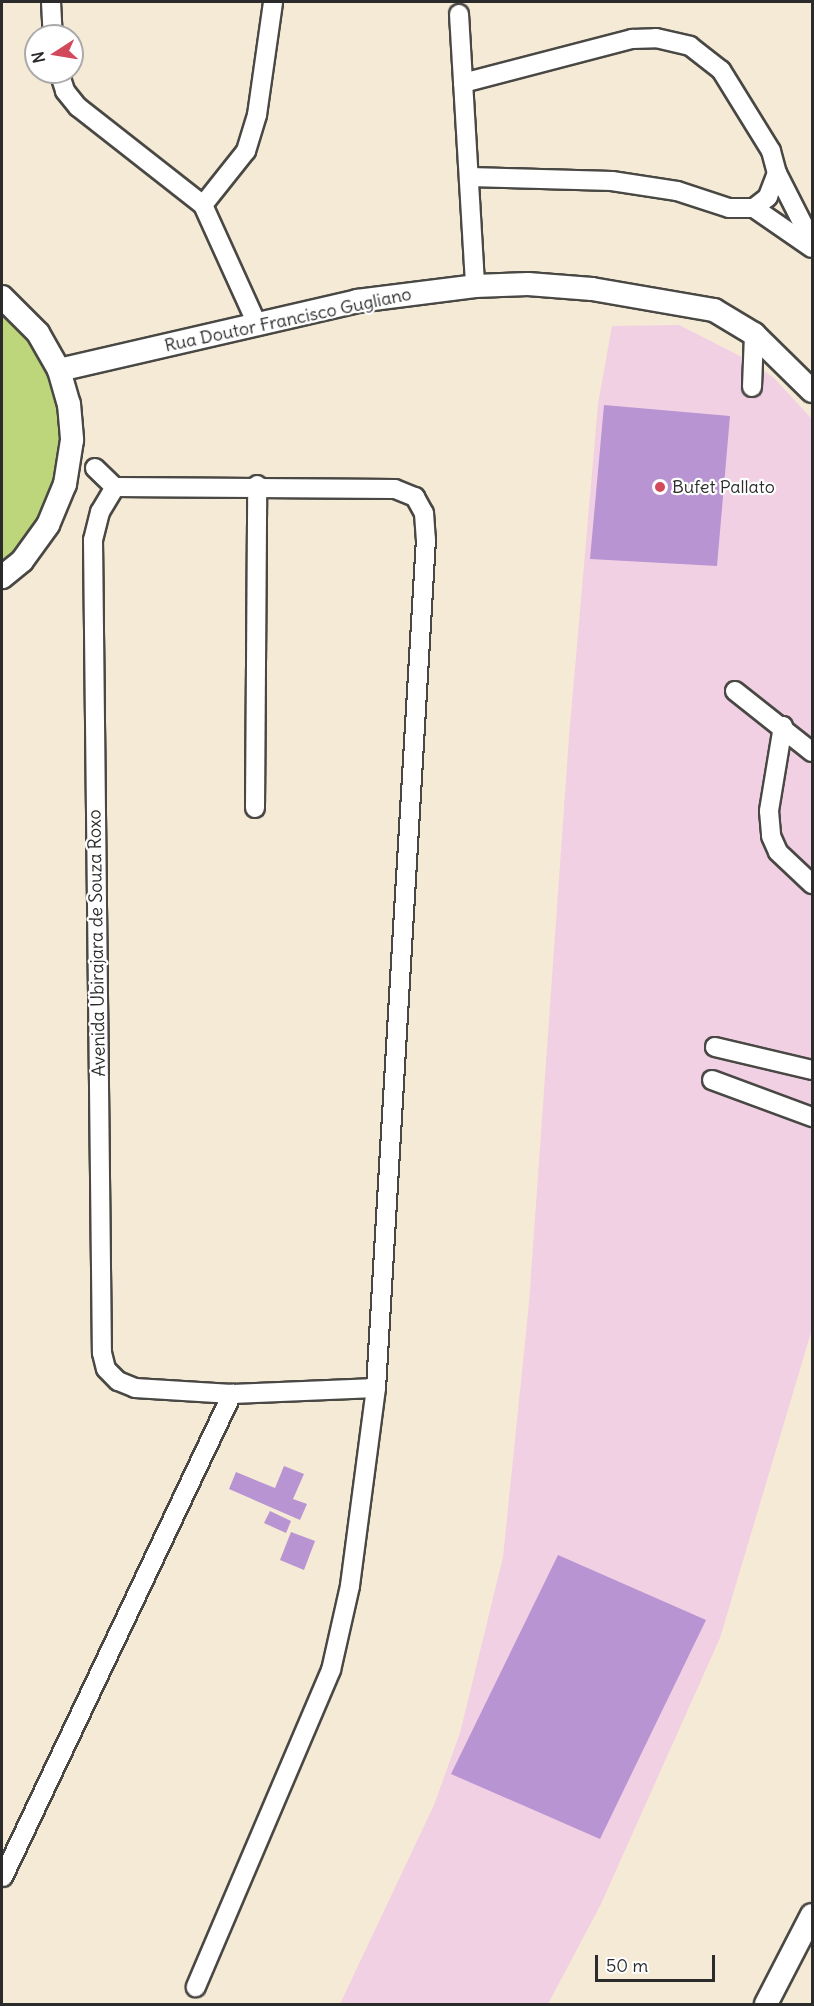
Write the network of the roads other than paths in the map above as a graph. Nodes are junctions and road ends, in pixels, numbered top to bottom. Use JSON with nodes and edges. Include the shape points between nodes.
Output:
{"nodes":[{"id":1,"x":51,"y":2,"type":"edge"},
{"id":2,"x":273,"y":2,"type":"edge"},
{"id":3,"x":459,"y":14,"type":"dead end"},
{"id":4,"x":52,"y":24,"type":"edge"},
{"id":5,"x":464,"y":83,"type":"junction"},
{"id":6,"x":62,"y":84,"type":"edge"},
{"id":7,"x":777,"y":173,"type":"junction"},
{"id":8,"x":470,"y":177,"type":"junction"},
{"id":9,"x":203,"y":205,"type":"junction"},
{"id":10,"x":754,"y":208,"type":"junction"},
{"id":11,"x":813,"y":242,"type":"edge"},
{"id":12,"x":813,"y":248,"type":"edge"},
{"id":13,"x":475,"y":286,"type":"junction"},
{"id":14,"x":2,"y":297,"type":"edge"},
{"id":15,"x":257,"y":324,"type":"junction"},
{"id":16,"x":754,"y":334,"type":"junction"},
{"id":17,"x":59,"y":370,"type":"junction"},
{"id":18,"x":752,"y":387,"type":"dead end"},
{"id":19,"x":813,"y":391,"type":"edge"},
{"id":20,"x":95,"y":468,"type":"dead end"},
{"id":21,"x":257,"y":485,"type":"junction"},
{"id":22,"x":115,"y":487,"type":"junction"},
{"id":23,"x":2,"y":576,"type":"edge"},
{"id":24,"x":735,"y":691,"type":"dead end"},
{"id":25,"x":783,"y":726,"type":"junction"},
{"id":26,"x":813,"y":752,"type":"edge"},
{"id":27,"x":255,"y":808,"type":"dead end"},
{"id":28,"x":813,"y":884,"type":"edge"},
{"id":29,"x":715,"y":1047,"type":"dead end"},
{"id":30,"x":813,"y":1070,"type":"edge"},
{"id":31,"x":712,"y":1080,"type":"dead end"},
{"id":32,"x":813,"y":1117,"type":"edge"},
{"id":33,"x":376,"y":1388,"type":"junction"},
{"id":34,"x":232,"y":1394,"type":"junction"},
{"id":35,"x":3,"y":1877,"type":"edge"},
{"id":36,"x":813,"y":1915,"type":"edge"},
{"id":37,"x":196,"y":1987,"type":"dead end"},
{"id":38,"x":766,"y":2004,"type":"edge"}],
"edges":[{"from":1,"to":4,"type":"street"},
{"from":2,"to":9,"type":"street","via":[[257,115],[246,151]]},
{"from":3,"to":5,"type":"street"},
{"from":5,"to":7,"type":"street","via":[[632,39],[656,38],[690,46],[721,70],[771,151]]},
{"from":5,"to":8,"type":"street"},
{"from":6,"to":9,"type":"street","via":[[78,107]]},
{"from":7,"to":10,"type":"street","via":[[768,197]]},
{"from":7,"to":11,"type":"street"},
{"from":8,"to":10,"type":"street","via":[[612,181],[677,191],[729,208]]},
{"from":8,"to":13,"type":"street"},
{"from":9,"to":15,"type":"street"},
{"from":10,"to":12,"type":"street"},
{"from":13,"to":15,"type":"main road","name":"Rua Doutor Francisco Gugliano","via":[[357,301]]},
{"from":13,"to":16,"type":"main road","name":"Rua Doutor Francisco Gugliano","via":[[528,284],[592,289],[703,308],[714,310]]},
{"from":14,"to":17,"type":"main road","via":[[38,333]]},
{"from":15,"to":17,"type":"main road","name":"Rua Doutor Francisco Gugliano"},
{"from":16,"to":18,"type":"street"},
{"from":16,"to":19,"type":"main road","name":"Rua Doutor Francisco Gugliano"},
{"from":17,"to":23,"type":"main road","via":[[69,404],[72,440],[65,484],[48,525],[21,561]]},
{"from":20,"to":22,"type":"street"},
{"from":21,"to":22,"type":"street"},
{"from":21,"to":27,"type":"street"},
{"from":21,"to":33,"type":"street","via":[[395,489],[415,497],[424,513],[426,539]]},
{"from":22,"to":34,"type":"street","name":"Avenida Ubirajara de Souza Roxo","via":[[100,512],[93,540],[102,1353],[106,1369],[118,1382],[135,1388]]},
{"from":24,"to":25,"type":"street"},
{"from":25,"to":26,"type":"street"},
{"from":25,"to":28,"type":"street","via":[[769,811],[771,836],[778,852]]},
{"from":29,"to":30,"type":"street"},
{"from":31,"to":32,"type":"street"},
{"from":33,"to":34,"type":"street"},
{"from":33,"to":37,"type":"street","via":[[350,1586],[331,1670]]},
{"from":34,"to":35,"type":"street"},
{"from":36,"to":38,"type":"main road"}]}
